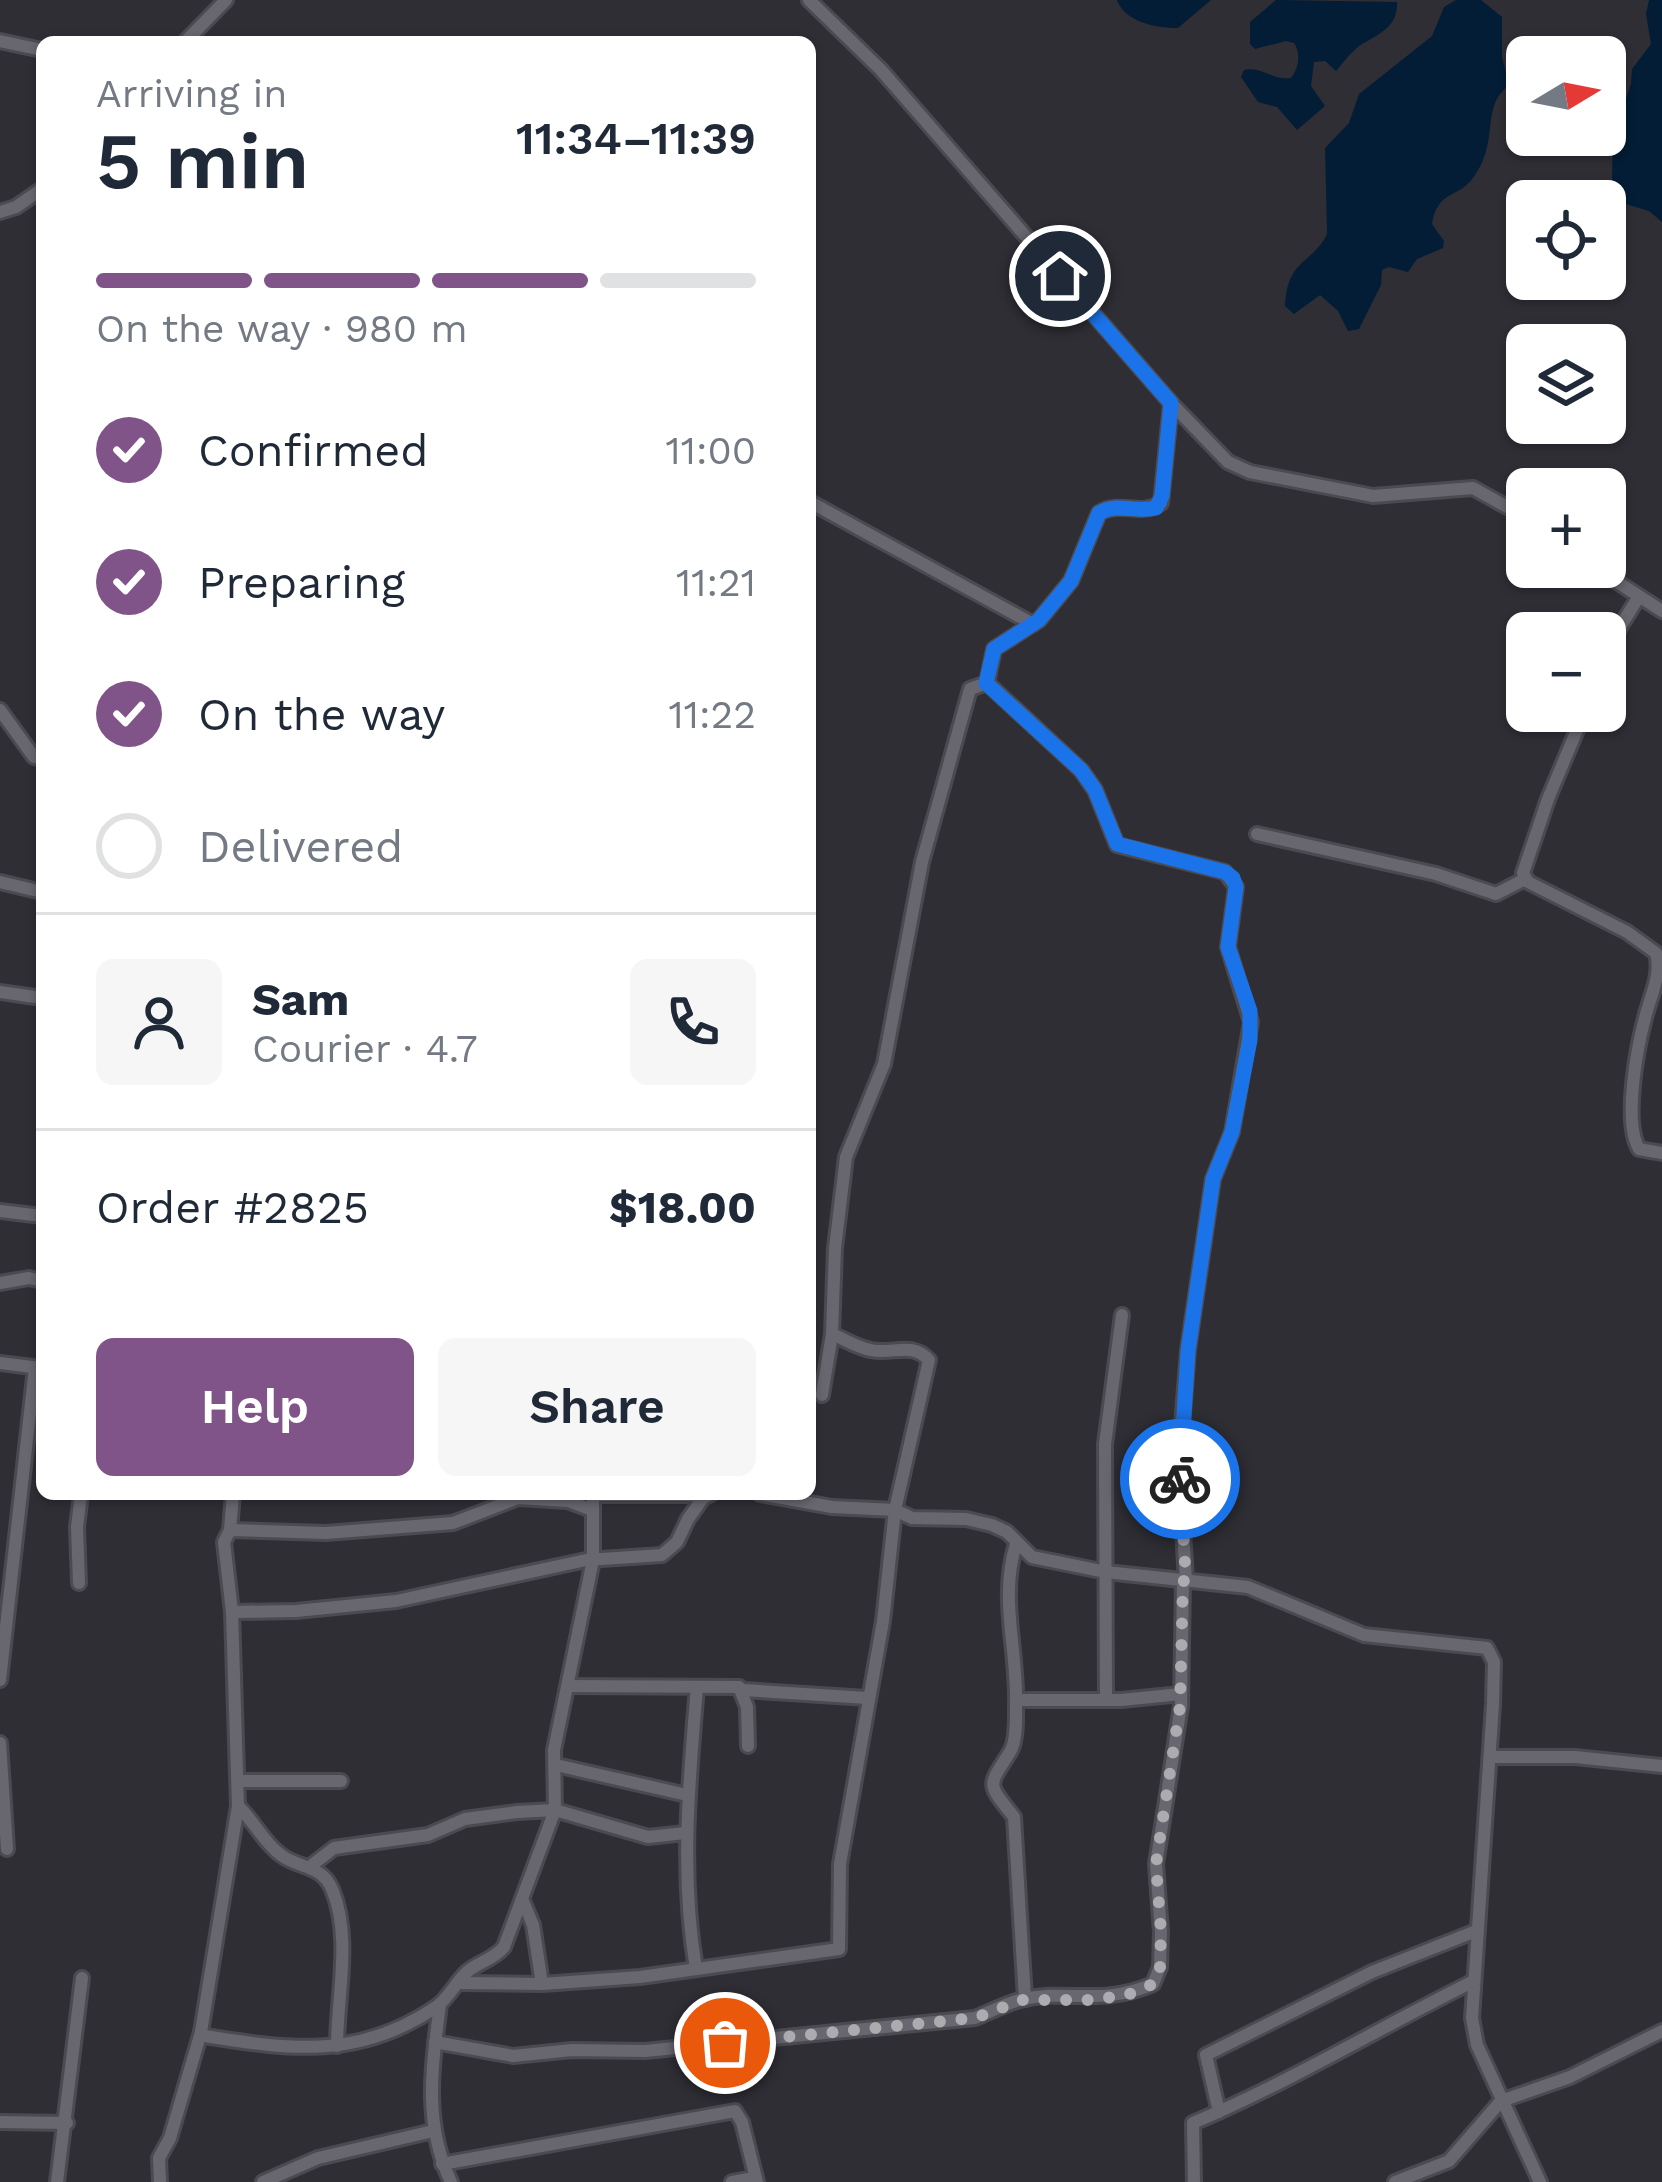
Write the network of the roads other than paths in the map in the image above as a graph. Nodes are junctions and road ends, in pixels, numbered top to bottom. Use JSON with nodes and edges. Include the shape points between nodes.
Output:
{"nodes":[{"id":1,"x":226,"y":0,"type":"edge"},
{"id":2,"x":808,"y":0,"type":"edge"},
{"id":3,"x":191,"y":36,"type":"edge"},
{"id":4,"x":0,"y":41,"type":"edge"},
{"id":5,"x":36,"y":49,"type":"edge"},
{"id":6,"x":36,"y":193,"type":"edge"},
{"id":7,"x":0,"y":212,"type":"edge"},
{"id":8,"x":1171,"y":403,"type":"junction"},
{"id":9,"x":816,"y":505,"type":"edge"},
{"id":10,"x":1506,"y":506,"type":"edge"},
{"id":11,"x":1624,"y":588,"type":"edge"},
{"id":12,"x":1638,"y":598,"type":"junction"},
{"id":13,"x":1662,"y":611,"type":"edge"},
{"id":14,"x":1626,"y":617,"type":"edge"},
{"id":15,"x":1033,"y":624,"type":"junction"},
{"id":16,"x":986,"y":683,"type":"junction"},
{"id":17,"x":0,"y":710,"type":"edge"},
{"id":18,"x":1576,"y":732,"type":"edge"},
{"id":19,"x":36,"y":758,"type":"edge"},
{"id":20,"x":1257,"y":834,"type":"dead end"},
{"id":21,"x":1525,"y":879,"type":"junction"},
{"id":22,"x":0,"y":882,"type":"edge"},
{"id":23,"x":36,"y":891,"type":"edge"},
{"id":24,"x":0,"y":992,"type":"edge"},
{"id":25,"x":36,"y":997,"type":"edge"},
{"id":26,"x":1662,"y":1153,"type":"edge"},
{"id":27,"x":0,"y":1211,"type":"edge"},
{"id":28,"x":36,"y":1215,"type":"edge"},
{"id":29,"x":36,"y":1280,"type":"edge"},
{"id":30,"x":0,"y":1283,"type":"edge"},
{"id":31,"x":1122,"y":1315,"type":"dead end"},
{"id":32,"x":832,"y":1334,"type":"junction"},
{"id":33,"x":0,"y":1363,"type":"edge"},
{"id":34,"x":36,"y":1368,"type":"edge"},
{"id":35,"x":36,"y":1392,"type":"edge"},
{"id":36,"x":822,"y":1395,"type":"dead end"},
{"id":37,"x":80,"y":1500,"type":"edge"},
{"id":38,"x":232,"y":1500,"type":"edge"},
{"id":39,"x":505,"y":1500,"type":"edge"},
{"id":40,"x":557,"y":1500,"type":"edge"},
{"id":41,"x":593,"y":1500,"type":"edge"},
{"id":42,"x":703,"y":1500,"type":"edge"},
{"id":43,"x":793,"y":1500,"type":"edge"},
{"id":44,"x":895,"y":1510,"type":"junction"},
{"id":45,"x":230,"y":1530,"type":"junction"},
{"id":46,"x":1016,"y":1544,"type":"junction"},
{"id":47,"x":593,"y":1560,"type":"junction"},
{"id":48,"x":1106,"y":1572,"type":"junction"},
{"id":49,"x":1185,"y":1581,"type":"junction"},
{"id":50,"x":80,"y":1583,"type":"dead end"},
{"id":51,"x":232,"y":1612,"type":"junction"},
{"id":52,"x":0,"y":1680,"type":"edge"},
{"id":53,"x":569,"y":1686,"type":"junction"},
{"id":54,"x":697,"y":1687,"type":"junction"},
{"id":55,"x":743,"y":1690,"type":"junction"},
{"id":56,"x":1181,"y":1694,"type":"junction"},
{"id":57,"x":1106,"y":1697,"type":"junction"},
{"id":58,"x":867,"y":1698,"type":"junction"},
{"id":59,"x":1016,"y":1700,"type":"junction"},
{"id":60,"x":0,"y":1743,"type":"edge"},
{"id":61,"x":748,"y":1746,"type":"dead end"},
{"id":62,"x":1490,"y":1757,"type":"junction"},
{"id":63,"x":556,"y":1765,"type":"junction"},
{"id":64,"x":1662,"y":1766,"type":"edge"},
{"id":65,"x":238,"y":1781,"type":"junction"},
{"id":66,"x":341,"y":1781,"type":"dead end"},
{"id":67,"x":687,"y":1796,"type":"junction"},
{"id":68,"x":238,"y":1806,"type":"junction"},
{"id":69,"x":555,"y":1810,"type":"junction"},
{"id":70,"x":685,"y":1833,"type":"junction"},
{"id":71,"x":7,"y":1849,"type":"dead end"},
{"id":72,"x":312,"y":1865,"type":"junction"},
{"id":73,"x":523,"y":1901,"type":"junction"},
{"id":74,"x":1476,"y":1930,"type":"junction"},
{"id":75,"x":696,"y":1969,"type":"junction"},
{"id":76,"x":82,"y":1978,"type":"dead end"},
{"id":77,"x":1474,"y":1981,"type":"junction"},
{"id":78,"x":459,"y":1983,"type":"junction"},
{"id":79,"x":542,"y":1984,"type":"junction"},
{"id":80,"x":1025,"y":2000,"type":"junction"},
{"id":81,"x":440,"y":2005,"type":"junction"},
{"id":82,"x":1662,"y":2030,"type":"edge"},
{"id":83,"x":201,"y":2032,"type":"junction"},
{"id":84,"x":435,"y":2042,"type":"junction"},
{"id":85,"x":337,"y":2046,"type":"junction"},
{"id":86,"x":1501,"y":2101,"type":"junction"},
{"id":87,"x":1220,"y":2112,"type":"junction"},
{"id":88,"x":0,"y":2122,"type":"edge"},
{"id":89,"x":67,"y":2123,"type":"junction"},
{"id":90,"x":433,"y":2131,"type":"junction"},
{"id":91,"x":442,"y":2164,"type":"junction"},
{"id":92,"x":755,"y":2180,"type":"edge"},
{"id":93,"x":57,"y":2182,"type":"edge"},
{"id":94,"x":160,"y":2182,"type":"edge"},
{"id":95,"x":263,"y":2182,"type":"edge"},
{"id":96,"x":451,"y":2182,"type":"edge"},
{"id":97,"x":732,"y":2182,"type":"edge"},
{"id":98,"x":1194,"y":2182,"type":"edge"},
{"id":99,"x":1395,"y":2182,"type":"edge"},
{"id":100,"x":1540,"y":2182,"type":"edge"}],
"edges":[{"from":1,"to":3,"type":"street"},
{"from":2,"to":8,"type":"street","via":[[881,70]]},
{"from":4,"to":5,"type":"street"},
{"from":6,"to":7,"type":"street"},
{"from":8,"to":10,"type":"street","via":[[1211,448],[1250,472],[1373,496],[1473,488]]},
{"from":8,"to":15,"type":"street","via":[[1161,502],[1099,513],[1071,581]]},
{"from":9,"to":15,"type":"street"},
{"from":11,"to":12,"type":"street"},
{"from":12,"to":13,"type":"street"},
{"from":12,"to":14,"type":"street"},
{"from":15,"to":16,"type":"street","via":[[994,649]]},
{"from":16,"to":32,"type":"street","via":[[970,689],[951,745],[884,1064],[846,1157]]},
{"from":16,"to":49,"type":"street","via":[[1081,770],[1117,844],[1225,872],[1236,887],[1228,947],[1250,1011],[1250,1040],[1232,1132],[1213,1179],[1188,1351],[1179,1463]]},
{"from":17,"to":19,"type":"street"},
{"from":18,"to":21,"type":"street"},
{"from":20,"to":21,"type":"street","via":[[1496,894]]},
{"from":21,"to":26,"type":"street","via":[[1657,953],[1636,1059],[1633,1131],[1639,1149]]},
{"from":22,"to":23,"type":"street"},
{"from":24,"to":25,"type":"street"},
{"from":27,"to":28,"type":"street"},
{"from":29,"to":30,"type":"street"},
{"from":31,"to":48,"type":"street","via":[[1105,1444]]},
{"from":32,"to":36,"type":"street"},
{"from":32,"to":44,"type":"street","via":[[871,1351],[912,1349],[929,1360]]},
{"from":33,"to":34,"type":"street"},
{"from":35,"to":52,"type":"street"},
{"from":37,"to":50,"type":"street"},
{"from":38,"to":45,"type":"street"},
{"from":39,"to":45,"type":"street","via":[[453,1522],[326,1533]]},
{"from":40,"to":41,"type":"street"},
{"from":41,"to":47,"type":"street"},
{"from":42,"to":47,"type":"street","via":[[670,1551]]},
{"from":43,"to":44,"type":"street"},
{"from":44,"to":46,"type":"street","via":[[992,1525]]},
{"from":44,"to":58,"type":"street"},
{"from":45,"to":51,"type":"street","via":[[224,1542]]},
{"from":46,"to":48,"type":"street","via":[[1032,1557]]},
{"from":46,"to":59,"type":"street","via":[[1008,1620]]},
{"from":47,"to":51,"type":"street","via":[[396,1601]]},
{"from":47,"to":53,"type":"street"},
{"from":48,"to":49,"type":"street"},
{"from":48,"to":57,"type":"street"},
{"from":49,"to":56,"type":"street"},
{"from":49,"to":62,"type":"street","via":[[1248,1587],[1364,1635],[1487,1648],[1494,1662]]},
{"from":51,"to":65,"type":"street"},
{"from":53,"to":54,"type":"street"},
{"from":53,"to":63,"type":"street"},
{"from":54,"to":55,"type":"street"},
{"from":54,"to":67,"type":"street"},
{"from":55,"to":58,"type":"street"},
{"from":55,"to":61,"type":"street"},
{"from":56,"to":57,"type":"street"},
{"from":56,"to":80,"type":"street","via":[[1156,1864],[1161,1932],[1153,1984],[1092,2000]]},
{"from":57,"to":59,"type":"street"},
{"from":58,"to":75,"type":"street","via":[[841,1864],[839,1949]]},
{"from":59,"to":80,"type":"street","via":[[1012,1749],[992,1779],[1014,1816]]},
{"from":60,"to":71,"type":"street"},
{"from":62,"to":64,"type":"street"},
{"from":62,"to":74,"type":"street"},
{"from":63,"to":67,"type":"street"},
{"from":63,"to":69,"type":"street"},
{"from":65,"to":66,"type":"street"},
{"from":65,"to":68,"type":"street"},
{"from":67,"to":70,"type":"street"},
{"from":68,"to":72,"type":"street","via":[[276,1852]]},
{"from":68,"to":83,"type":"street"},
{"from":69,"to":70,"type":"street","via":[[648,1837]]},
{"from":69,"to":72,"type":"street","via":[[464,1819],[428,1835],[334,1848]]},
{"from":69,"to":73,"type":"street"},
{"from":70,"to":75,"type":"street"},
{"from":72,"to":85,"type":"street","via":[[332,1887],[342,1942]]},
{"from":73,"to":78,"type":"street","via":[[504,1947]]},
{"from":73,"to":79,"type":"street"},
{"from":74,"to":77,"type":"street"},
{"from":74,"to":87,"type":"street","via":[[1206,2055]]},
{"from":75,"to":79,"type":"street"},
{"from":76,"to":89,"type":"street"},
{"from":77,"to":86,"type":"street","via":[[1477,2045]]},
{"from":77,"to":87,"type":"street"},
{"from":78,"to":79,"type":"street"},
{"from":78,"to":81,"type":"street"},
{"from":80,"to":84,"type":"street","via":[[975,2018],[645,2051],[514,2056]]},
{"from":81,"to":84,"type":"street"},
{"from":81,"to":85,"type":"street","via":[[368,2042]]},
{"from":82,"to":86,"type":"street"},
{"from":83,"to":85,"type":"street","via":[[284,2048]]},
{"from":83,"to":94,"type":"street","via":[[159,2158]]},
{"from":84,"to":90,"type":"street"},
{"from":86,"to":99,"type":"street","via":[[1449,2161]]},
{"from":86,"to":100,"type":"street"},
{"from":87,"to":98,"type":"street","via":[[1193,2123]]},
{"from":88,"to":89,"type":"street"},
{"from":89,"to":93,"type":"street"},
{"from":90,"to":91,"type":"street"},
{"from":90,"to":95,"type":"street","via":[[318,2158]]},
{"from":91,"to":92,"type":"street","via":[[735,2110]]},
{"from":91,"to":96,"type":"street"},
{"from":92,"to":97,"type":"street"}]}
